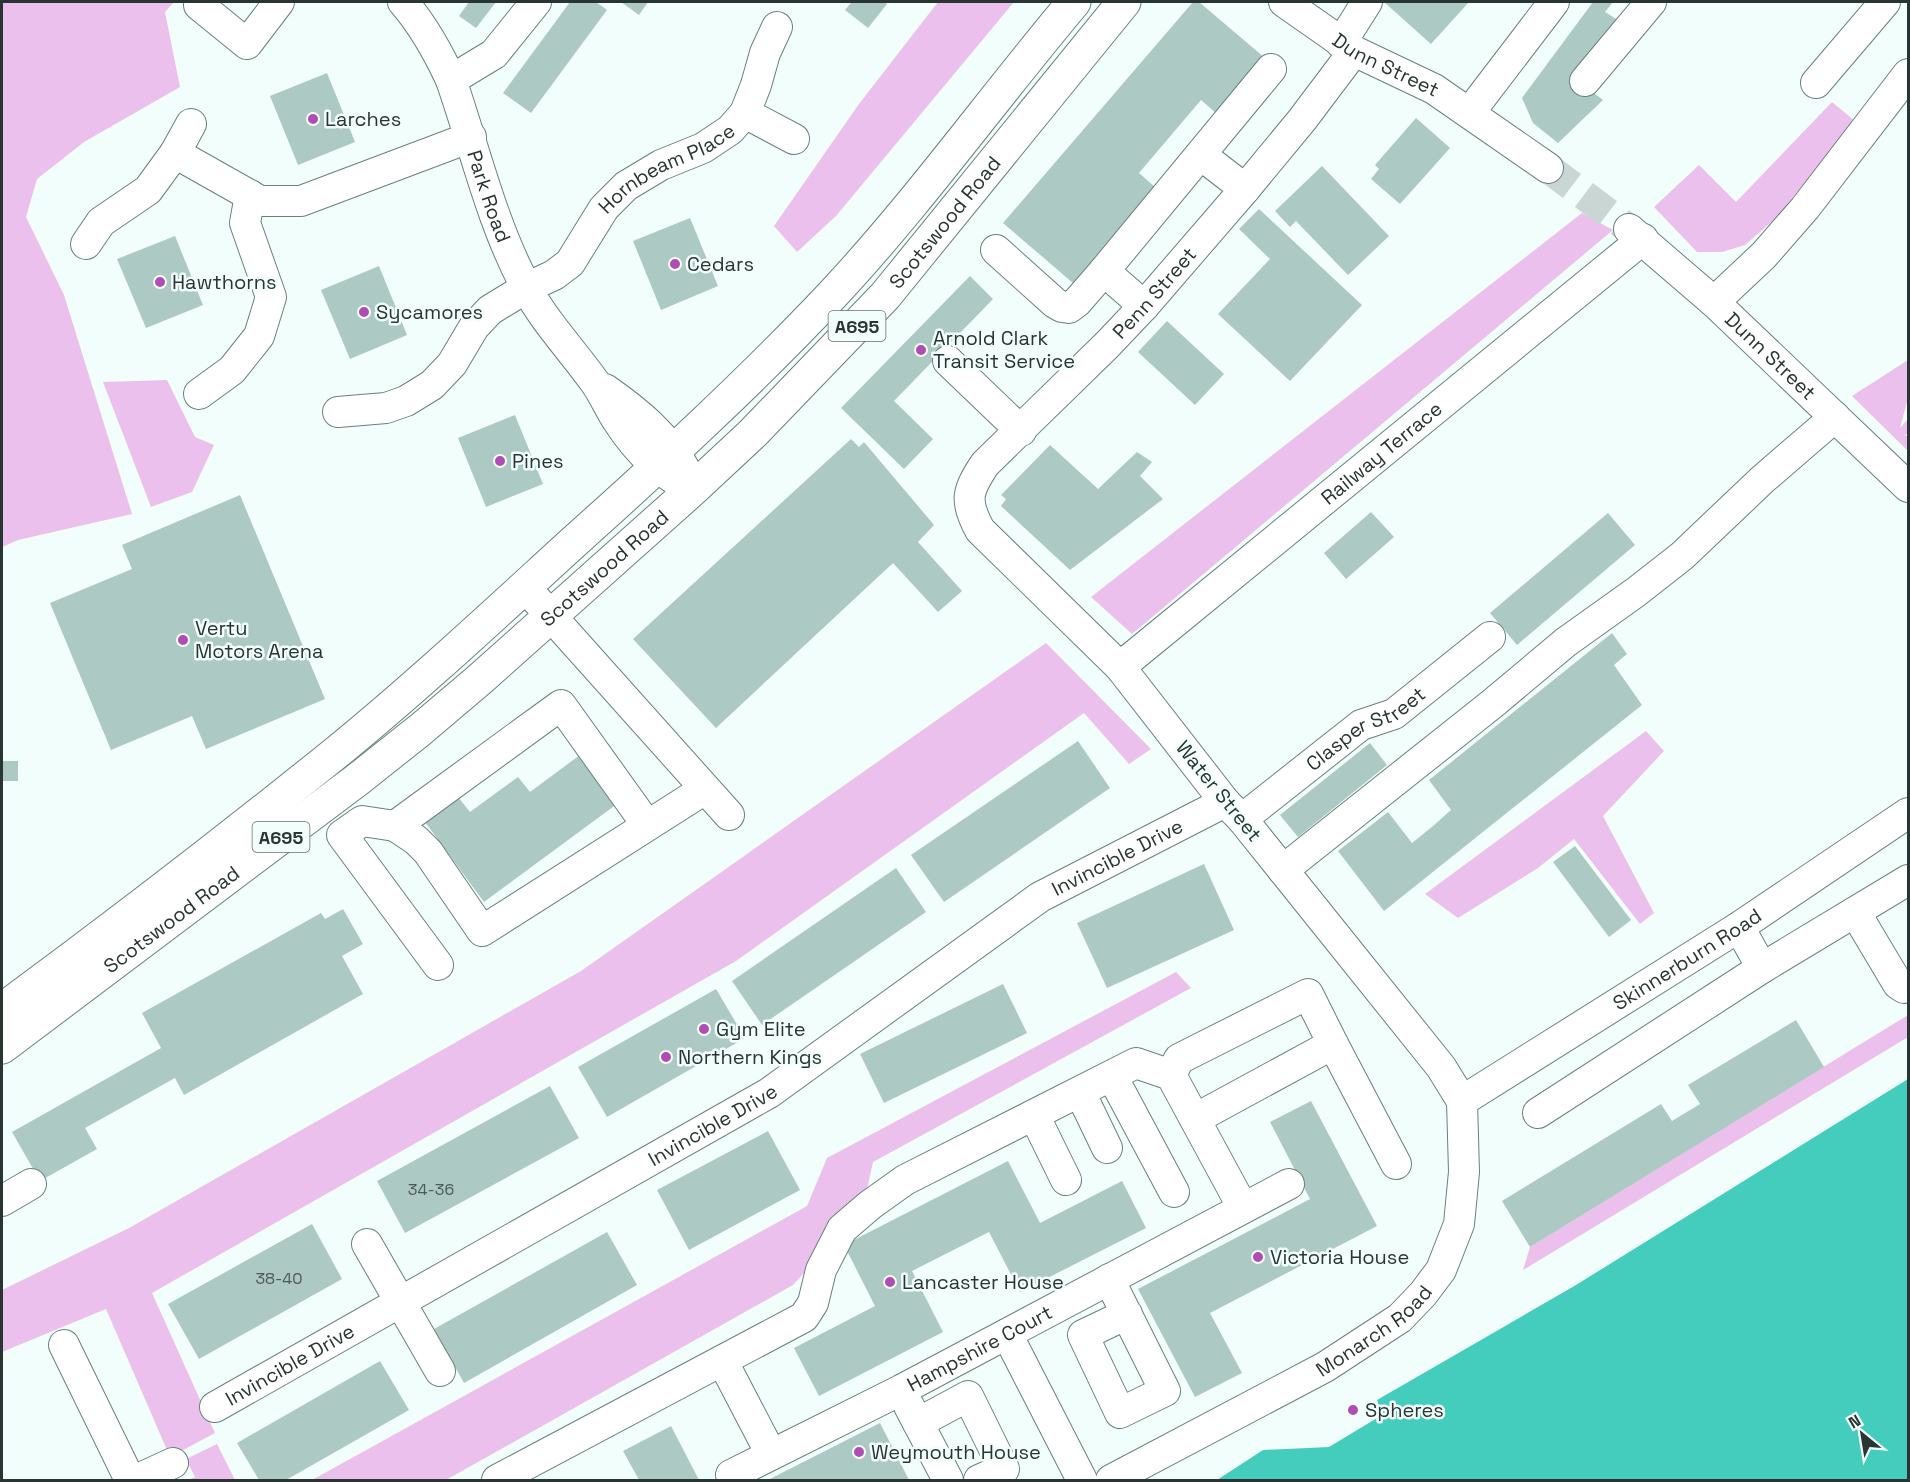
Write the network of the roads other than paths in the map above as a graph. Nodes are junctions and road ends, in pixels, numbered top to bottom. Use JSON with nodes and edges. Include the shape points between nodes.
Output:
{"nodes":[{"id":1,"x":279,"y":2,"type":"edge"},
{"id":2,"x":403,"y":2,"type":"edge"},
{"id":3,"x":536,"y":2,"type":"edge"},
{"id":4,"x":1074,"y":2,"type":"edge"},
{"id":5,"x":1124,"y":2,"type":"edge"},
{"id":6,"x":1284,"y":2,"type":"edge"},
{"id":7,"x":1367,"y":2,"type":"edge"},
{"id":8,"x":1554,"y":2,"type":"edge"},
{"id":9,"x":1651,"y":2,"type":"edge"},
{"id":10,"x":1885,"y":2,"type":"edge"},
{"id":11,"x":199,"y":5,"type":"dead end"},
{"id":12,"x":777,"y":27,"type":"dead end"},
{"id":13,"x":1347,"y":47,"type":"junction"},
{"id":14,"x":1271,"y":69,"type":"dead end"},
{"id":15,"x":1908,"y":74,"type":"edge"},
{"id":16,"x":451,"y":80,"type":"junction"},
{"id":17,"x":1586,"y":81,"type":"dead end"},
{"id":18,"x":1816,"y":83,"type":"dead end"},
{"id":19,"x":1470,"y":112,"type":"junction"},
{"id":20,"x":745,"y":113,"type":"junction"},
{"id":21,"x":191,"y":124,"type":"dead end"},
{"id":22,"x":471,"y":137,"type":"junction"},
{"id":23,"x":794,"y":139,"type":"dead end"},
{"id":24,"x":176,"y":153,"type":"junction"},
{"id":25,"x":1201,"y":155,"type":"junction"},
{"id":26,"x":1548,"y":168,"type":"tunnel mouth"},
{"id":27,"x":1245,"y":189,"type":"junction"},
{"id":28,"x":250,"y":195,"type":"junction"},
{"id":29,"x":1636,"y":234,"type":"joint"},
{"id":30,"x":86,"y":244,"type":"dead end"},
{"id":31,"x":996,"y":250,"type":"dead end"},
{"id":32,"x":1104,"y":271,"type":"junction"},
{"id":33,"x":526,"y":288,"type":"junction"},
{"id":34,"x":1714,"y":302,"type":"junction"},
{"id":35,"x":1144,"y":306,"type":"junction"},
{"id":36,"x":948,"y":361,"type":"dead end"},
{"id":37,"x":199,"y":394,"type":"dead end"},
{"id":38,"x":338,"y":412,"type":"dead end"},
{"id":39,"x":1835,"y":417,"type":"junction"},
{"id":40,"x":1021,"y":431,"type":"junction"},
{"id":41,"x":665,"y":458,"type":"junction"},
{"id":42,"x":1908,"y":487,"type":"edge"},
{"id":43,"x":693,"y":489,"type":"junction"},
{"id":44,"x":980,"y":530,"type":"joint"},
{"id":45,"x":525,"y":587,"type":"junction"},
{"id":46,"x":551,"y":615,"type":"junction"},
{"id":47,"x":1490,"y":637,"type":"dead end"},
{"id":48,"x":1120,"y":667,"type":"junction"},
{"id":49,"x":705,"y":789,"type":"junction"},
{"id":50,"x":1233,"y":810,"type":"junction"},
{"id":51,"x":1908,"y":813,"type":"edge"},
{"id":52,"x":729,"y":815,"type":"dead end"},
{"id":53,"x":647,"y":825,"type":"junction"},
{"id":54,"x":395,"y":826,"type":"junction"},
{"id":55,"x":1283,"y":870,"type":"junction"},
{"id":56,"x":1905,"y":891,"type":"edge"},
{"id":57,"x":1856,"y":912,"type":"junction"},
{"id":58,"x":1739,"y":927,"type":"junction"},
{"id":59,"x":438,"y":965,"type":"dead end"},
{"id":60,"x":1762,"y":968,"type":"junction"},
{"id":61,"x":1908,"y":987,"type":"edge"},
{"id":62,"x":2,"y":1010,"type":"edge"},
{"id":63,"x":1333,"y":1044,"type":"junction"},
{"id":64,"x":2,"y":1047,"type":"edge"},
{"id":65,"x":1171,"y":1074,"type":"junction"},
{"id":66,"x":1112,"y":1076,"type":"junction"},
{"id":67,"x":1080,"y":1092,"type":"junction"},
{"id":68,"x":1462,"y":1101,"type":"junction"},
{"id":69,"x":1538,"y":1113,"type":"dead end"},
{"id":70,"x":1034,"y":1115,"type":"junction"},
{"id":71,"x":1195,"y":1119,"type":"junction"},
{"id":72,"x":1107,"y":1148,"type":"dead end"},
{"id":73,"x":1396,"y":1164,"type":"dead end"},
{"id":74,"x":1066,"y":1180,"type":"dead end"},
{"id":75,"x":31,"y":1184,"type":"dead end"},
{"id":76,"x":1289,"y":1184,"type":"dead end"},
{"id":77,"x":1174,"y":1192,"type":"dead end"},
{"id":78,"x":2,"y":1201,"type":"edge"},
{"id":79,"x":1243,"y":1208,"type":"junction"},
{"id":80,"x":367,"y":1244,"type":"dead end"},
{"id":81,"x":1109,"y":1279,"type":"junction"},
{"id":82,"x":401,"y":1302,"type":"junction"},
{"id":83,"x":1126,"y":1314,"type":"dead end"},
{"id":84,"x":1007,"y":1334,"type":"junction"},
{"id":85,"x":64,"y":1345,"type":"dead end"},
{"id":86,"x":723,"y":1362,"type":"junction"},
{"id":87,"x":440,"y":1371,"type":"dead end"},
{"id":88,"x":901,"y":1390,"type":"junction"},
{"id":89,"x":215,"y":1407,"type":"dead end"},
{"id":90,"x":918,"y":1422,"type":"junction"},
{"id":91,"x":771,"y":1454,"type":"junction"},
{"id":92,"x":173,"y":1463,"type":"dead end"},
{"id":93,"x":732,"y":1475,"type":"dead end"},
{"id":94,"x":130,"y":1480,"type":"edge"},
{"id":95,"x":136,"y":1480,"type":"edge"},
{"id":96,"x":497,"y":1480,"type":"edge"},
{"id":97,"x":948,"y":1480,"type":"edge"},
{"id":98,"x":979,"y":1480,"type":"edge"},
{"id":99,"x":1082,"y":1480,"type":"edge"},
{"id":100,"x":1111,"y":1480,"type":"edge"}],
"edges":[{"from":1,"to":11,"type":"street","via":[[247,44]]},
{"from":2,"to":16,"type":"street","name":"Park Road","via":[[440,55]]},
{"from":3,"to":16,"type":"street","via":[[494,54]]},
{"from":4,"to":41,"type":"main road","name":"Scotswood Road","number":"A695","via":[[835,291]]},
{"from":5,"to":43,"type":"main road","name":"Scotswood Road","number":"A695","via":[[885,296],[768,418]]},
{"from":6,"to":13,"type":"street","name":"Dunn Street"},
{"from":7,"to":13,"type":"street","name":"Penn Street"},
{"from":8,"to":19,"type":"street"},
{"from":9,"to":17,"type":"street"},
{"from":10,"to":18,"type":"street"},
{"from":12,"to":20,"type":"street","name":"Hornbeam Place"},
{"from":13,"to":19,"type":"street","name":"Dunn Street","via":[[1434,89]]},
{"from":13,"to":27,"type":"street","name":"Penn Street","via":[[1302,120]]},
{"from":14,"to":25,"type":"street"},
{"from":15,"to":34,"type":"street","via":[[1805,208],[1764,255]]},
{"from":16,"to":22,"type":"street","name":"Park Road"},
{"from":19,"to":26,"type":"street","name":"Dunn Street"},
{"from":20,"to":23,"type":"street"},
{"from":20,"to":33,"type":"street","name":"Hornbeam Place","via":[[717,140],[626,186],[604,208],[570,263]]},
{"from":21,"to":24,"type":"street"},
{"from":22,"to":28,"type":"street","via":[[301,201],[260,201]]},
{"from":22,"to":33,"type":"street","name":"Park Road","via":[[502,236]]},
{"from":24,"to":28,"type":"street"},
{"from":24,"to":30,"type":"street","via":[[147,190],[101,222]]},
{"from":25,"to":27,"type":"street"},
{"from":25,"to":32,"type":"street"},
{"from":27,"to":35,"type":"street","name":"Penn Street"},
{"from":28,"to":37,"type":"street","via":[[245,223],[271,297],[259,336],[232,370]]},
{"from":29,"to":34,"type":"street","name":"Dunn Street"},
{"from":29,"to":48,"type":"street","name":"Railway Terrace"},
{"from":31,"to":32,"type":"street","via":[[1062,307],[1069,308],[1077,302]]},
{"from":32,"to":35,"type":"street"},
{"from":33,"to":38,"type":"street","name":"Hornbeam Place","via":[[480,320],[452,364],[432,385],[386,408]]},
{"from":33,"to":41,"type":"street","name":"Park Road","via":[[595,382],[623,429]]},
{"from":34,"to":39,"type":"street","name":"Dunn Street"},
{"from":35,"to":40,"type":"street","name":"Penn Street"},
{"from":36,"to":40,"type":"street"},
{"from":39,"to":42,"type":"street","name":"Dunn Street"},
{"from":39,"to":55,"type":"street","via":[[1682,556],[1566,642]]},
{"from":40,"to":44,"type":"street","name":"Penn Street","via":[[985,464],[974,480],[969,512]]},
{"from":41,"to":43,"type":"street","name":"Park Road","via":[[674,480]]},
{"from":41,"to":45,"type":"main road","name":"Scotswood Road","number":"A695"},
{"from":43,"to":46,"type":"main road","name":"Scotswood Road","number":"A695"},
{"from":44,"to":48,"type":"street","name":"Water Street"},
{"from":45,"to":46,"type":"street"},
{"from":45,"to":62,"type":"main road","name":"Scotswood Road","number":"A695","via":[[339,750]]},
{"from":46,"to":49,"type":"street"},
{"from":46,"to":64,"type":"main road","name":"Scotswood Road","number":"A695","via":[[375,766]]},
{"from":47,"to":50,"type":"street","name":"Clasper Street","via":[[1394,714],[1361,725]]},
{"from":48,"to":50,"type":"street","name":"Water Street"},
{"from":49,"to":52,"type":"street"},
{"from":49,"to":53,"type":"street"},
{"from":50,"to":55,"type":"street","name":"Water Street"},
{"from":50,"to":82,"type":"street","name":"Invincible Drive","via":[[1040,897],[769,1093]]},
{"from":51,"to":58,"type":"street","name":"Skinnerburn Road"},
{"from":53,"to":54,"type":"street","via":[[482,930],[428,852]]},
{"from":53,"to":54,"type":"street","via":[[561,705]]},
{"from":54,"to":59,"type":"street","via":[[362,821],[342,835]]},
{"from":55,"to":68,"type":"street","name":"Water Street","via":[[1441,1067]]},
{"from":56,"to":57,"type":"street"},
{"from":57,"to":60,"type":"street"},
{"from":57,"to":61,"type":"street","via":[[1898,984]]},
{"from":58,"to":60,"type":"street"},
{"from":58,"to":68,"type":"street","name":"Skinnerburn Road"},
{"from":60,"to":69,"type":"street"},
{"from":63,"to":65,"type":"street","via":[[1308,994],[1179,1059]]},
{"from":63,"to":71,"type":"street"},
{"from":63,"to":73,"type":"street"},
{"from":65,"to":66,"type":"street","via":[[1136,1064]]},
{"from":65,"to":71,"type":"street"},
{"from":66,"to":67,"type":"street"},
{"from":66,"to":77,"type":"street"},
{"from":67,"to":70,"type":"street"},
{"from":67,"to":72,"type":"street"},
{"from":68,"to":100,"type":"street","name":"Monarch Road","via":[[1464,1172],[1459,1224],[1441,1270],[1400,1318],[1326,1367]]},
{"from":70,"to":74,"type":"street"},
{"from":70,"to":86,"type":"street","via":[[905,1180],[870,1205],[842,1229],[821,1270],[813,1303],[804,1317]]},
{"from":71,"to":79,"type":"street"},
{"from":75,"to":78,"type":"street"},
{"from":76,"to":79,"type":"street","name":"Hampshire Court"},
{"from":79,"to":81,"type":"street","name":"Hampshire Court"},
{"from":80,"to":82,"type":"street"},
{"from":81,"to":83,"type":"street"},
{"from":81,"to":84,"type":"street","name":"Hampshire Court"},
{"from":82,"to":87,"type":"street"},
{"from":82,"to":89,"type":"street","name":"Invincible Drive"},
{"from":84,"to":88,"type":"street","name":"Hampshire Court"},
{"from":84,"to":99,"type":"street"},
{"from":85,"to":94,"type":"street"},
{"from":86,"to":91,"type":"street"},
{"from":86,"to":96,"type":"street"},
{"from":88,"to":90,"type":"street"},
{"from":88,"to":91,"type":"street","name":"Hampshire Court"},
{"from":90,"to":97,"type":"street"},
{"from":90,"to":98,"type":"street","via":[[968,1396],[1004,1469]]},
{"from":91,"to":93,"type":"street","name":"Hampshire Court"},
{"from":92,"to":95,"type":"street"}]}
